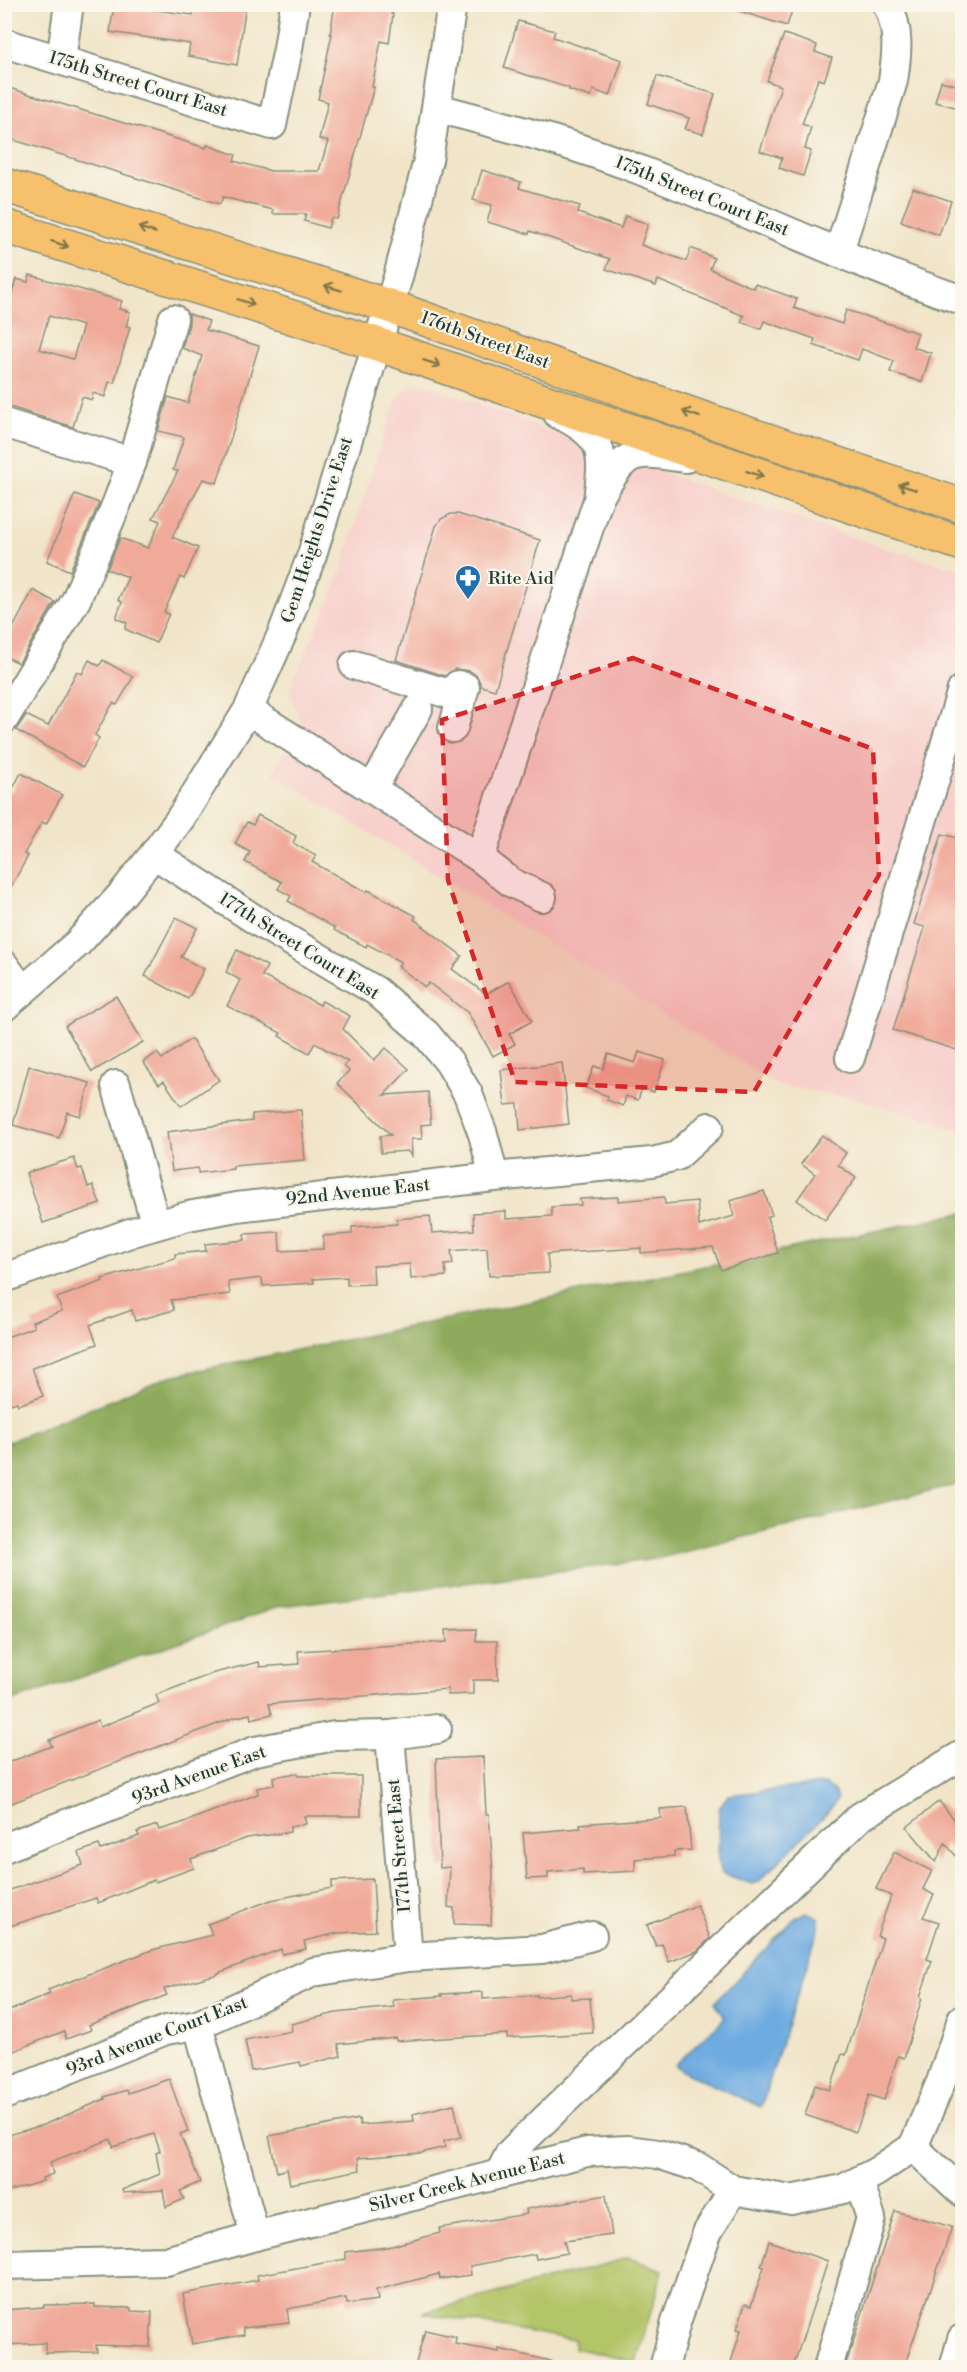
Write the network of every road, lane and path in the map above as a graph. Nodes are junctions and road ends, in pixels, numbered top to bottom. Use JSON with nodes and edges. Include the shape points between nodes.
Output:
{"nodes":[{"id":1,"x":69,"y":4,"type":"edge"},
{"id":2,"x":295,"y":4,"type":"edge"},
{"id":3,"x":452,"y":4,"type":"edge"},
{"id":4,"x":887,"y":4,"type":"edge"},
{"id":5,"x":4,"y":43,"type":"edge"},
{"id":6,"x":61,"y":60,"type":"junction"},
{"id":7,"x":437,"y":108,"type":"junction"},
{"id":8,"x":4,"y":185,"type":"edge"},
{"id":9,"x":4,"y":226,"type":"edge"},
{"id":10,"x":839,"y":251,"type":"junction"},
{"id":11,"x":963,"y":300,"type":"edge"},
{"id":12,"x":389,"y":306,"type":"junction"},
{"id":13,"x":173,"y":319,"type":"dead end"},
{"id":14,"x":376,"y":344,"type":"junction"},
{"id":15,"x":482,"y":380,"type":"junction"},
{"id":16,"x":4,"y":423,"type":"edge"},
{"id":17,"x":132,"y":462,"type":"junction"},
{"id":18,"x":723,"y":463,"type":"junction"},
{"id":19,"x":598,"y":500,"type":"junction"},
{"id":20,"x":963,"y":506,"type":"edge"},
{"id":21,"x":963,"y":544,"type":"edge"},
{"id":22,"x":356,"y":660,"type":"dead end"},
{"id":23,"x":963,"y":690,"type":"edge"},
{"id":24,"x":418,"y":709,"type":"dead end"},
{"id":25,"x":248,"y":710,"type":"junction"},
{"id":26,"x":4,"y":719,"type":"edge"},
{"id":27,"x":453,"y":728,"type":"dead end"},
{"id":28,"x":372,"y":789,"type":"junction"},
{"id":29,"x":154,"y":854,"type":"junction"},
{"id":30,"x":480,"y":858,"type":"junction"},
{"id":31,"x":542,"y":897,"type":"dead end"},
{"id":32,"x":4,"y":965,"type":"edge"},
{"id":33,"x":14,"y":998,"type":"edge"},
{"id":34,"x":850,"y":1058,"type":"dead end"},
{"id":35,"x":116,"y":1085,"type":"dead end"},
{"id":36,"x":709,"y":1127,"type":"dead end"},
{"id":37,"x":494,"y":1177,"type":"junction"},
{"id":38,"x":156,"y":1225,"type":"junction"},
{"id":39,"x":4,"y":1278,"type":"edge"},
{"id":40,"x":437,"y":1729,"type":"dead end"},
{"id":41,"x":390,"y":1735,"type":"junction"},
{"id":42,"x":963,"y":1755,"type":"edge"},
{"id":43,"x":4,"y":1848,"type":"edge"},
{"id":44,"x":592,"y":1935,"type":"dead end"},
{"id":45,"x":408,"y":1957,"type":"junction"},
{"id":46,"x":963,"y":2019,"type":"edge"},
{"id":47,"x":198,"y":2025,"type":"junction"},
{"id":48,"x":4,"y":2095,"type":"edge"},
{"id":49,"x":913,"y":2147,"type":"junction"},
{"id":50,"x":500,"y":2173,"type":"junction"},
{"id":51,"x":859,"y":2181,"type":"junction"},
{"id":52,"x":734,"y":2190,"type":"junction"},
{"id":53,"x":963,"y":2192,"type":"edge"},
{"id":54,"x":255,"y":2236,"type":"junction"},
{"id":55,"x":4,"y":2265,"type":"edge"},
{"id":56,"x":963,"y":2339,"type":"edge"},
{"id":57,"x":664,"y":2367,"type":"edge"},
{"id":58,"x":828,"y":2367,"type":"edge"},
{"id":59,"x":954,"y":2367,"type":"edge"}],
"edges":[{"from":1,"to":6,"type":"street"},
{"from":2,"to":6,"type":"street","name":"175th Street Court East","via":[[272,124]]},
{"from":3,"to":7,"type":"street","name":"Gem Heights Drive East"},
{"from":4,"to":10,"type":"street","via":[[894,18],[898,52],[893,81]]},
{"from":5,"to":6,"type":"street","name":"175th Street Court East"},
{"from":7,"to":10,"type":"street","name":"175th Street Court East","via":[[591,152]]},
{"from":7,"to":12,"type":"street","name":"Gem Heights Drive East","via":[[428,160]]},
{"from":12,"to":8,"type":"main road","name":"176th Street East","one_way":true},
{"from":9,"to":14,"type":"main road","name":"176th Street East","one_way":true},
{"from":10,"to":11,"type":"street","name":"175th Street Court East","via":[[904,280]]},
{"from":12,"to":14,"type":"street","name":"Gem Heights Drive East"},
{"from":20,"to":12,"type":"main road","name":"176th Street East","one_way":true},
{"from":13,"to":17,"type":"street"},
{"from":14,"to":15,"type":"main road","name":"176th Street East","one_way":true},
{"from":14,"to":25,"type":"street","name":"Gem Heights Drive East","via":[[312,555]]},
{"from":15,"to":18,"type":"main road","name":"176th Street East"},
{"from":15,"to":19,"type":"street","via":[[570,420],[591,435],[601,456]]},
{"from":16,"to":17,"type":"street"},
{"from":17,"to":26,"type":"street","via":[[76,600]]},
{"from":18,"to":19,"type":"street","via":[[639,454],[619,465]]},
{"from":18,"to":21,"type":"main road","name":"176th Street East","one_way":true},
{"from":19,"to":30,"type":"street"},
{"from":22,"to":27,"type":"street","via":[[448,686]]},
{"from":23,"to":34,"type":"street"},
{"from":24,"to":28,"type":"street"},
{"from":25,"to":28,"type":"street"},
{"from":25,"to":29,"type":"street","name":"Gem Heights Drive East"},
{"from":28,"to":30,"type":"street"},
{"from":29,"to":33,"type":"street","name":"Gem Heights Drive East","via":[[78,943]]},
{"from":29,"to":37,"type":"street","name":"177th Street Court East","via":[[376,991],[426,1034],[468,1094]]},
{"from":30,"to":31,"type":"street","via":[[512,883]]},
{"from":32,"to":33,"type":"street"},
{"from":35,"to":38,"type":"street"},
{"from":36,"to":37,"type":"street","name":"92nd Avenue East","via":[[677,1156],[652,1162]]},
{"from":37,"to":38,"type":"street","name":"92nd Avenue East","via":[[237,1207]]},
{"from":38,"to":39,"type":"street","name":"92nd Avenue East"},
{"from":40,"to":41,"type":"street","name":"93rd Avenue East"},
{"from":41,"to":43,"type":"street","name":"93rd Avenue East","via":[[335,1736],[255,1751]]},
{"from":41,"to":45,"type":"street","name":"177th Street East"},
{"from":42,"to":50,"type":"street","via":[[860,1817],[510,2153]]},
{"from":44,"to":45,"type":"street","name":"93rd Avenue Court East","via":[[542,1949]]},
{"from":45,"to":47,"type":"street","name":"93rd Avenue Court East","via":[[313,1972]]},
{"from":46,"to":49,"type":"street"},
{"from":47,"to":48,"type":"street","name":"93rd Avenue Court East","via":[[166,2030]]},
{"from":47,"to":54,"type":"street"},
{"from":49,"to":51,"type":"street","name":"Silver Creek Avenue East"},
{"from":49,"to":53,"type":"street"},
{"from":50,"to":52,"type":"street","name":"Silver Creek Avenue East","via":[[587,2152],[628,2150],[658,2154],[698,2167]]},
{"from":50,"to":54,"type":"street","name":"Silver Creek Avenue East"},
{"from":51,"to":52,"type":"street","name":"Silver Creek Avenue East","via":[[843,2189],[791,2200]]},
{"from":51,"to":58,"type":"street","via":[[872,2218]]},
{"from":52,"to":57,"type":"street","via":[[707,2233]]},
{"from":54,"to":55,"type":"street","name":"Silver Creek Avenue East","via":[[166,2260]]},
{"from":56,"to":59,"type":"street"}]}
